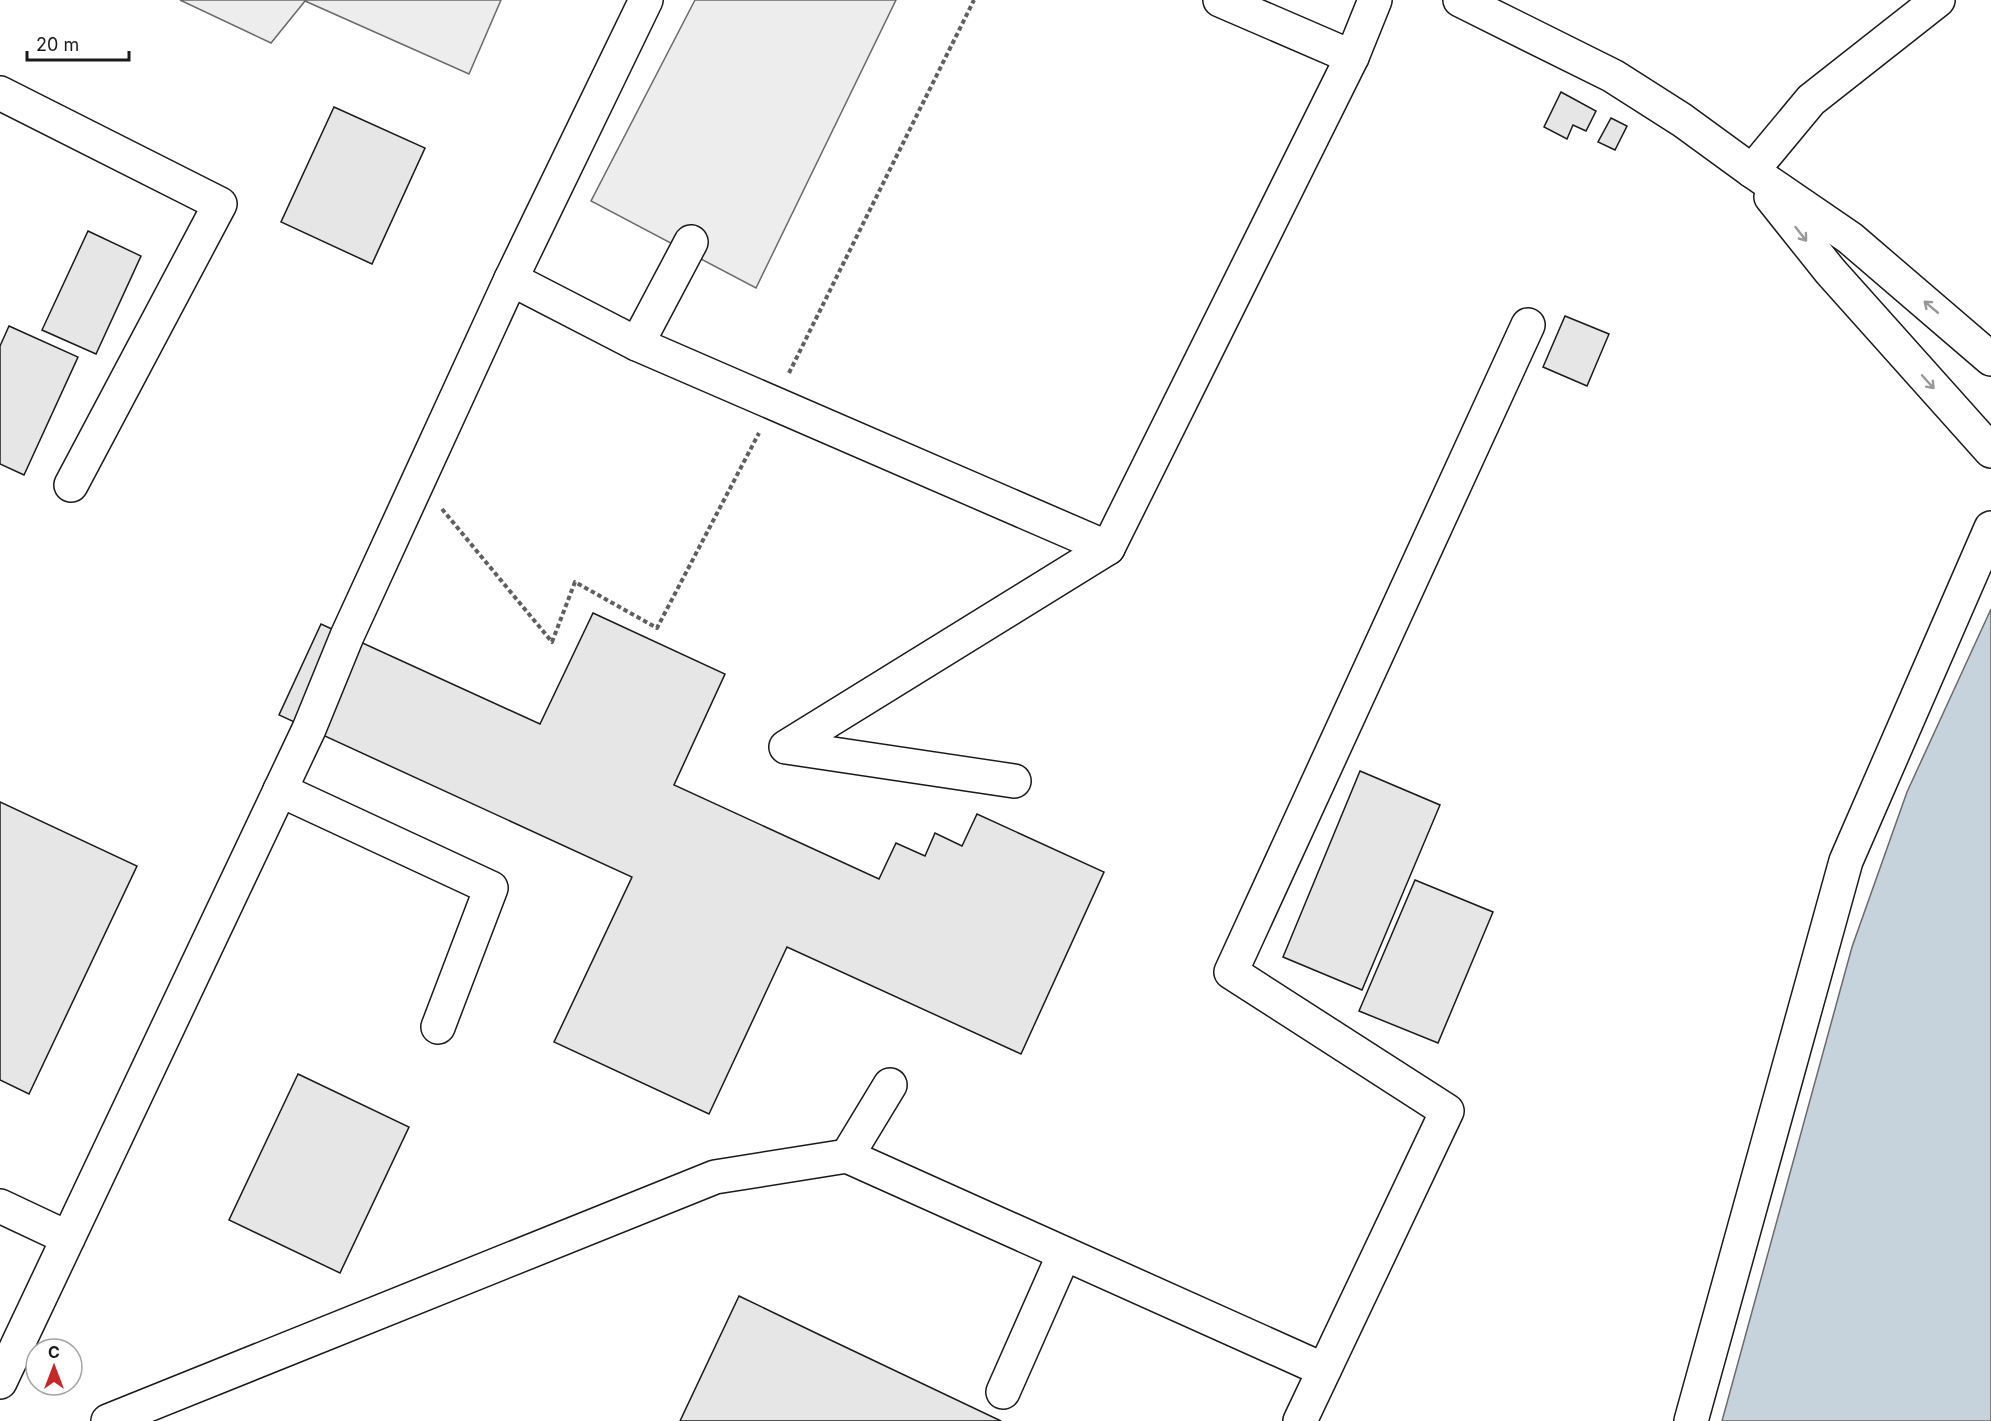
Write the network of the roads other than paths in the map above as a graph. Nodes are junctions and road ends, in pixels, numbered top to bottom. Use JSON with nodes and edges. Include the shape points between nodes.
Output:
{"nodes":[{"id":1,"x":646,"y":0,"type":"edge"},
{"id":2,"x":1220,"y":0,"type":"edge"},
{"id":3,"x":1375,"y":0,"type":"edge"},
{"id":4,"x":1460,"y":0,"type":"edge"},
{"id":5,"x":1938,"y":0,"type":"edge"},
{"id":6,"x":1352,"y":57,"type":"junction"},
{"id":7,"x":0,"y":93,"type":"edge"},
{"id":8,"x":1752,"y":171,"type":"junction"},
{"id":9,"x":691,"y":242,"type":"dead end"},
{"id":10,"x":511,"y":279,"type":"junction"},
{"id":11,"x":1528,"y":325,"type":"dead end"},
{"id":12,"x":637,"y":344,"type":"junction"},
{"id":13,"x":1991,"y":359,"type":"edge"},
{"id":14,"x":1991,"y":451,"type":"edge"},
{"id":15,"x":71,"y":485,"type":"dead end"},
{"id":16,"x":1991,"y":528,"type":"edge"},
{"id":17,"x":1108,"y":548,"type":"junction"},
{"id":18,"x":1014,"y":781,"type":"dead end"},
{"id":19,"x":280,"y":790,"type":"junction"},
{"id":20,"x":438,"y":1027,"type":"dead end"},
{"id":21,"x":890,"y":1085,"type":"dead end"},
{"id":22,"x":847,"y":1156,"type":"junction"},
{"id":23,"x":0,"y":1206,"type":"edge"},
{"id":24,"x":68,"y":1238,"type":"junction"},
{"id":25,"x":1064,"y":1254,"type":"junction"},
{"id":26,"x":1324,"y":1371,"type":"junction"},
{"id":27,"x":0,"y":1382,"type":"edge"},
{"id":28,"x":1003,"y":1392,"type":"dead end"},
{"id":29,"x":108,"y":1421,"type":"edge"},
{"id":30,"x":1300,"y":1421,"type":"edge"},
{"id":31,"x":1691,"y":1421,"type":"edge"}],
"edges":[{"from":1,"to":10,"type":"street"},
{"from":2,"to":6,"type":"street"},
{"from":3,"to":6,"type":"street"},
{"from":4,"to":8,"type":"street","via":[[1613,76],[1683,120]]},
{"from":5,"to":8,"type":"street","via":[[1811,100]]},
{"from":6,"to":17,"type":"street"},
{"from":7,"to":15,"type":"street","via":[[220,204]]},
{"from":13,"to":8,"type":"street","one_way":true,"via":[[1850,238]]},
{"from":8,"to":14,"type":"street","one_way":true,"via":[[1830,272]]},
{"from":9,"to":12,"type":"street"},
{"from":10,"to":12,"type":"street"},
{"from":10,"to":19,"type":"street"},
{"from":11,"to":26,"type":"street","via":[[1231,972],[1447,1111]]},
{"from":12,"to":17,"type":"street"},
{"from":16,"to":31,"type":"street","via":[[1846,861]]},
{"from":17,"to":18,"type":"street","via":[[786,747]]},
{"from":19,"to":20,"type":"street","via":[[491,888]]},
{"from":19,"to":24,"type":"street"},
{"from":21,"to":22,"type":"street"},
{"from":22,"to":25,"type":"street"},
{"from":22,"to":29,"type":"street","via":[[715,1177]]},
{"from":23,"to":24,"type":"street"},
{"from":24,"to":27,"type":"street"},
{"from":25,"to":26,"type":"street"},
{"from":25,"to":28,"type":"street"},
{"from":26,"to":30,"type":"street"}]}
